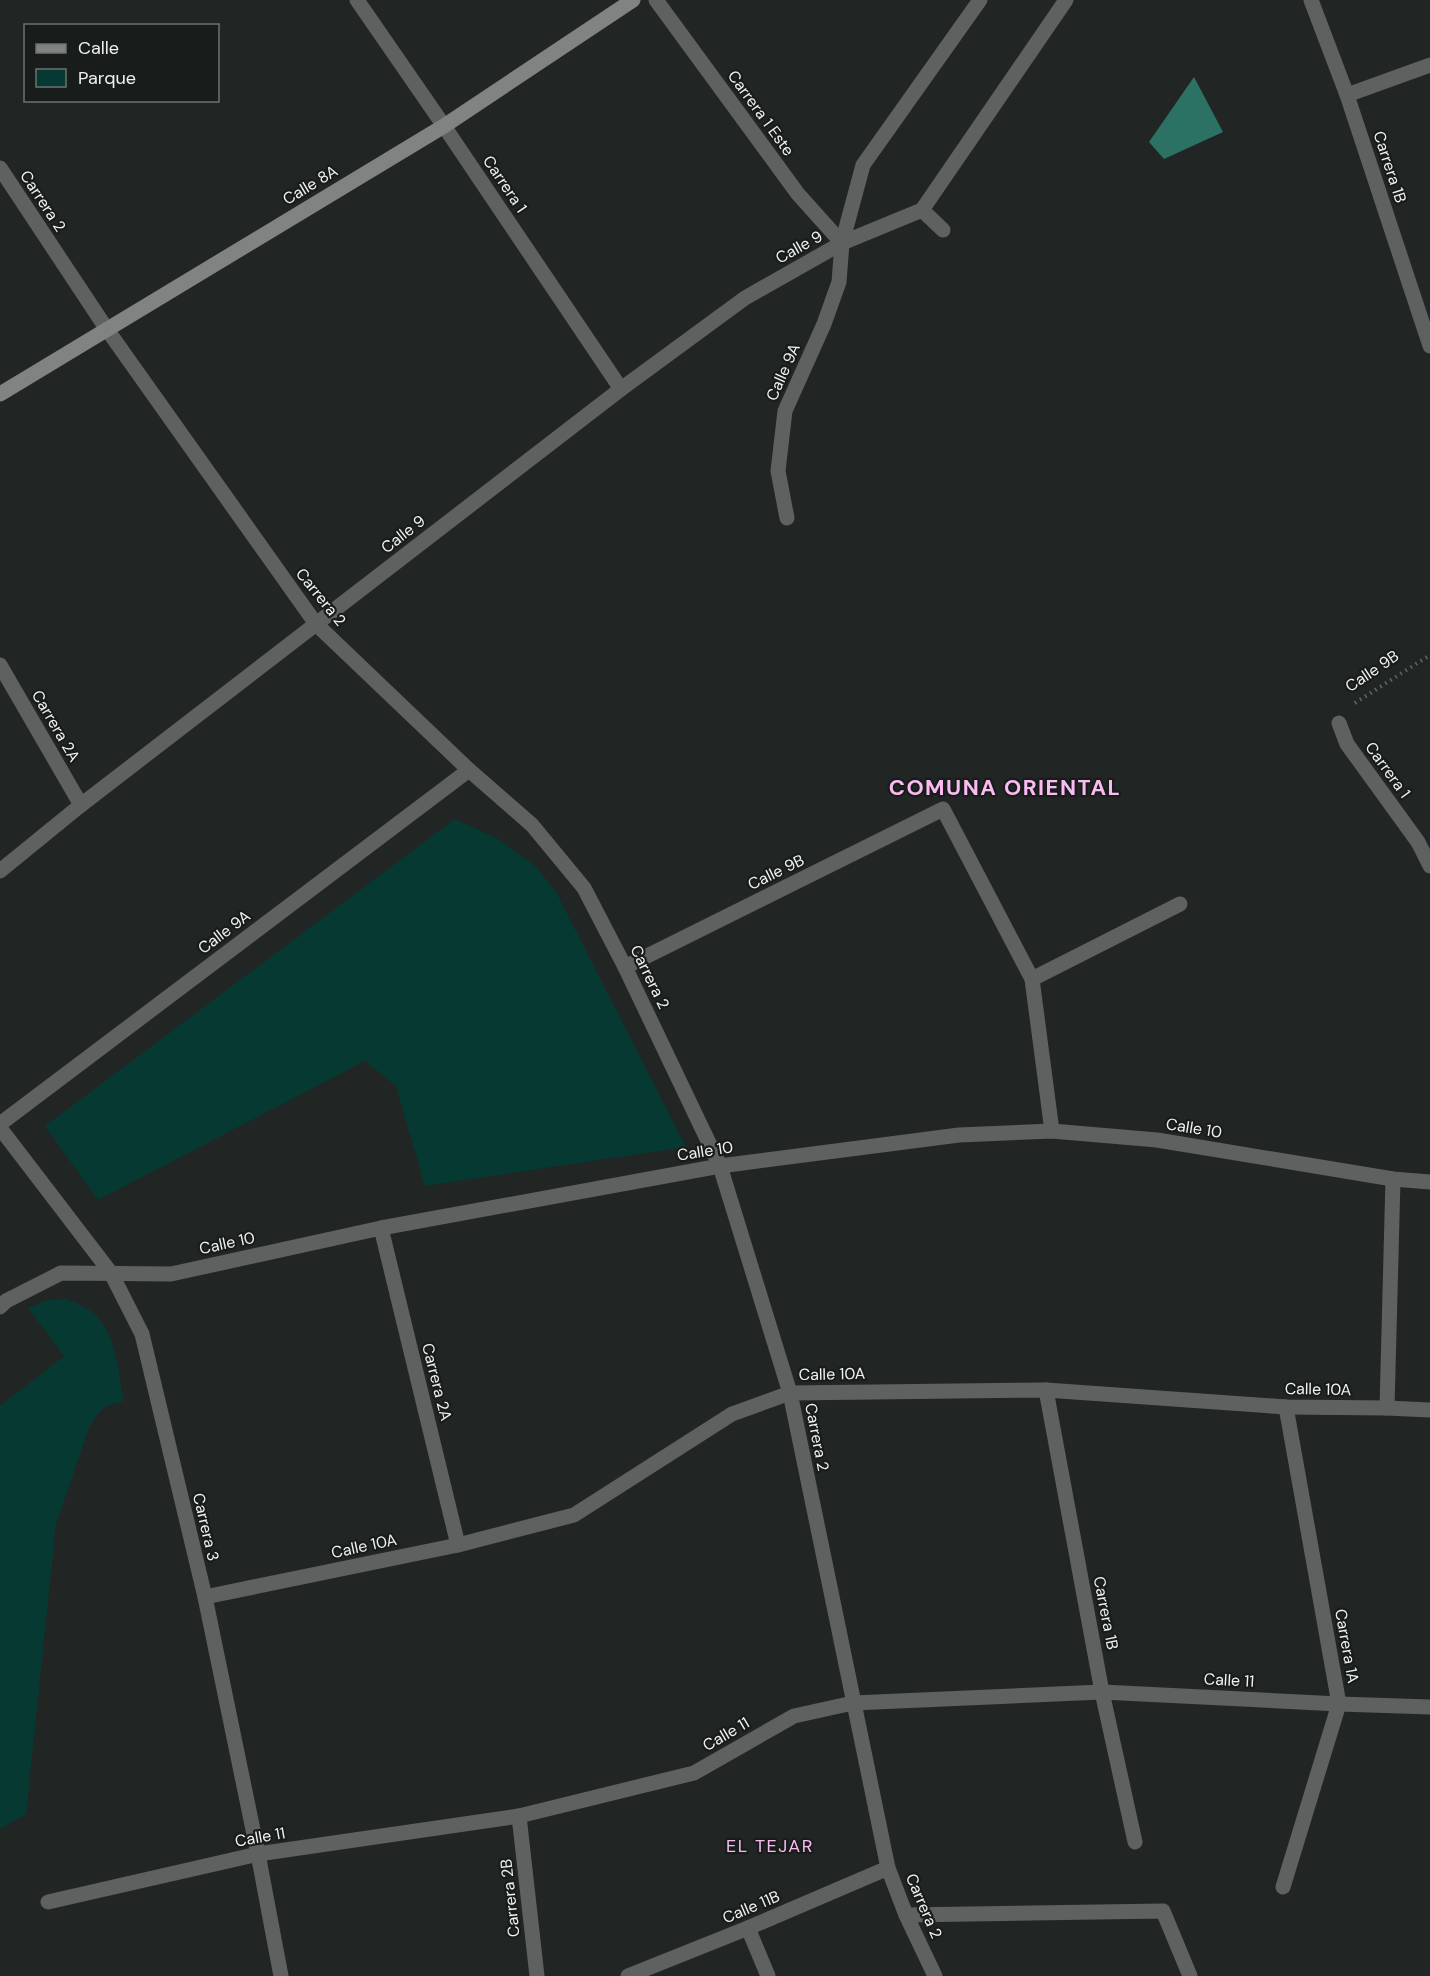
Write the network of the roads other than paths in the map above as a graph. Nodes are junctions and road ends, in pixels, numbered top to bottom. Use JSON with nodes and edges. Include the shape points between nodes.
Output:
{"nodes":[{"id":1,"x":357,"y":0,"type":"edge"},
{"id":2,"x":633,"y":0,"type":"edge"},
{"id":3,"x":656,"y":0,"type":"edge"},
{"id":4,"x":980,"y":0,"type":"edge"},
{"id":5,"x":1066,"y":0,"type":"edge"},
{"id":6,"x":1311,"y":0,"type":"edge"},
{"id":7,"x":1430,"y":65,"type":"edge"},
{"id":8,"x":1347,"y":95,"type":"junction"},
{"id":9,"x":444,"y":126,"type":"junction"},
{"id":10,"x":0,"y":168,"type":"edge"},
{"id":11,"x":922,"y":210,"type":"junction"},
{"id":12,"x":943,"y":230,"type":"dead end"},
{"id":13,"x":842,"y":243,"type":"junction"},
{"id":14,"x":106,"y":328,"type":"junction"},
{"id":15,"x":1430,"y":346,"type":"edge"},
{"id":16,"x":621,"y":389,"type":"junction"},
{"id":17,"x":0,"y":394,"type":"edge"},
{"id":18,"x":787,"y":518,"type":"dead end"},
{"id":19,"x":316,"y":624,"type":"junction"},
{"id":20,"x":0,"y":665,"type":"edge"},
{"id":21,"x":1340,"y":723,"type":"road end"},
{"id":22,"x":469,"y":770,"type":"junction"},
{"id":23,"x":81,"y":805,"type":"junction"},
{"id":24,"x":1430,"y":866,"type":"edge"},
{"id":25,"x":0,"y":871,"type":"edge"},
{"id":26,"x":1180,"y":904,"type":"dead end"},
{"id":27,"x":625,"y":967,"type":"junction"},
{"id":28,"x":1032,"y":979,"type":"junction"},
{"id":29,"x":0,"y":1126,"type":"edge"},
{"id":30,"x":1052,"y":1131,"type":"junction"},
{"id":31,"x":720,"y":1166,"type":"junction"},
{"id":32,"x":1393,"y":1179,"type":"junction"},
{"id":33,"x":1430,"y":1182,"type":"edge"},
{"id":34,"x":381,"y":1228,"type":"junction"},
{"id":35,"x":111,"y":1273,"type":"junction"},
{"id":36,"x":0,"y":1307,"type":"edge"},
{"id":37,"x":1046,"y":1390,"type":"junction"},
{"id":38,"x":790,"y":1393,"type":"junction"},
{"id":39,"x":1286,"y":1407,"type":"junction"},
{"id":40,"x":1387,"y":1408,"type":"junction"},
{"id":41,"x":1430,"y":1410,"type":"edge"},
{"id":42,"x":459,"y":1545,"type":"junction"},
{"id":43,"x":205,"y":1597,"type":"junction"},
{"id":44,"x":1102,"y":1692,"type":"junction"},
{"id":45,"x":853,"y":1703,"type":"junction"},
{"id":46,"x":1339,"y":1704,"type":"junction"},
{"id":47,"x":1430,"y":1707,"type":"edge"},
{"id":48,"x":519,"y":1816,"type":"junction"},
{"id":49,"x":1135,"y":1842,"type":"dead end"},
{"id":50,"x":258,"y":1854,"type":"junction"},
{"id":51,"x":888,"y":1868,"type":"junction"},
{"id":52,"x":1283,"y":1887,"type":"dead end"},
{"id":53,"x":48,"y":1902,"type":"dead end"},
{"id":54,"x":906,"y":1915,"type":"junction"},
{"id":55,"x":748,"y":1928,"type":"junction"},
{"id":56,"x":281,"y":1976,"type":"edge"},
{"id":57,"x":537,"y":1976,"type":"edge"},
{"id":58,"x":628,"y":1976,"type":"edge"},
{"id":59,"x":768,"y":1976,"type":"edge"},
{"id":60,"x":935,"y":1976,"type":"edge"},
{"id":61,"x":1190,"y":1976,"type":"edge"}],
"edges":[{"from":1,"to":9,"type":"street","name":"Carrera 1"},
{"from":2,"to":9,"type":"main road","name":"Calle 8A"},
{"from":3,"to":13,"type":"street","name":"Carrera 1 Este","via":[[798,194]]},
{"from":4,"to":13,"type":"street","name":"Calle 9","via":[[863,165]]},
{"from":5,"to":11,"type":"street"},
{"from":6,"to":8,"type":"street","name":"Carrera 1B"},
{"from":7,"to":8,"type":"street"},
{"from":8,"to":15,"type":"street","name":"Carrera 1B"},
{"from":9,"to":14,"type":"main road","name":"Calle 8A"},
{"from":9,"to":16,"type":"street","name":"Carrera 1"},
{"from":10,"to":14,"type":"street","name":"Carrera 2"},
{"from":11,"to":12,"type":"street"},
{"from":11,"to":13,"type":"street","name":"Calle 9"},
{"from":13,"to":16,"type":"street","name":"Calle 9","via":[[745,298]]},
{"from":13,"to":18,"type":"street","name":"Calle 9A","via":[[840,282],[784,411],[778,471]]},
{"from":14,"to":17,"type":"main road","name":"Calle 8A"},
{"from":14,"to":19,"type":"street","name":"Carrera 2"},
{"from":16,"to":19,"type":"street","name":"Calle 9"},
{"from":19,"to":22,"type":"street","name":"Carrera 2"},
{"from":19,"to":23,"type":"street","name":"Calle 9"},
{"from":20,"to":23,"type":"street","name":"Carrera 2A"},
{"from":21,"to":24,"type":"street","name":"Carrera 1","via":[[1347,744],[1418,842]]},
{"from":22,"to":27,"type":"street","name":"Carrera 2","via":[[532,825],[584,888]]},
{"from":22,"to":29,"type":"street","name":"Calle 9A"},
{"from":23,"to":25,"type":"street","name":"Calle 9"},
{"from":26,"to":28,"type":"street"},
{"from":27,"to":28,"type":"street","name":"Calle 9B","via":[[943,809]]},
{"from":27,"to":31,"type":"street","name":"Carrera 2"},
{"from":28,"to":30,"type":"street"},
{"from":29,"to":35,"type":"street","name":"Carrera 3"},
{"from":30,"to":31,"type":"street","name":"Calle 10","via":[[959,1135]]},
{"from":30,"to":32,"type":"street","name":"Calle 10","via":[[1157,1140]]},
{"from":31,"to":34,"type":"street","name":"Calle 10"},
{"from":31,"to":38,"type":"street","name":"Carrera 2"},
{"from":32,"to":33,"type":"street","name":"Calle 10"},
{"from":32,"to":40,"type":"street"},
{"from":34,"to":35,"type":"street","name":"Calle 10","via":[[171,1274]]},
{"from":34,"to":42,"type":"street","name":"Carrera 2A"},
{"from":35,"to":36,"type":"street","name":"Calle 10","via":[[61,1273]]},
{"from":35,"to":43,"type":"street","name":"Carrera 3","via":[[142,1334]]},
{"from":37,"to":38,"type":"street","name":"Calle 10A"},
{"from":37,"to":39,"type":"street","name":"Calle 10A"},
{"from":37,"to":44,"type":"street","name":"Carrera 1B"},
{"from":38,"to":42,"type":"street","name":"Calle 10A","via":[[732,1414],[574,1515]]},
{"from":38,"to":45,"type":"street","name":"Carrera 2"},
{"from":39,"to":40,"type":"street","name":"Calle 10A"},
{"from":39,"to":46,"type":"street","name":"Carrera 1A"},
{"from":40,"to":41,"type":"street","name":"Calle 10A"},
{"from":42,"to":43,"type":"street","name":"Calle 10A"},
{"from":43,"to":50,"type":"street","name":"Carrera 3"},
{"from":44,"to":45,"type":"street","name":"Calle 11"},
{"from":44,"to":46,"type":"street","name":"Calle 11"},
{"from":44,"to":49,"type":"street","name":"Carrera 1B"},
{"from":45,"to":48,"type":"street","name":"Calle 11","via":[[794,1716],[694,1773]]},
{"from":45,"to":51,"type":"street","name":"Carrera 2"},
{"from":46,"to":47,"type":"street","name":"Calle 11"},
{"from":46,"to":52,"type":"street","name":"Carrera 1A"},
{"from":48,"to":50,"type":"street","name":"Calle 11"},
{"from":48,"to":57,"type":"street","name":"Carrera 2B"},
{"from":50,"to":53,"type":"street","name":"Calle 11"},
{"from":50,"to":56,"type":"street","name":"Carrera 3"},
{"from":51,"to":54,"type":"street","name":"Carrera 2"},
{"from":51,"to":55,"type":"street","name":"Calle 11B"},
{"from":54,"to":60,"type":"street","name":"Carrera 2"},
{"from":54,"to":61,"type":"street","via":[[1163,1911]]},
{"from":55,"to":58,"type":"street","name":"Calle 11B"},
{"from":55,"to":59,"type":"street"}]}
